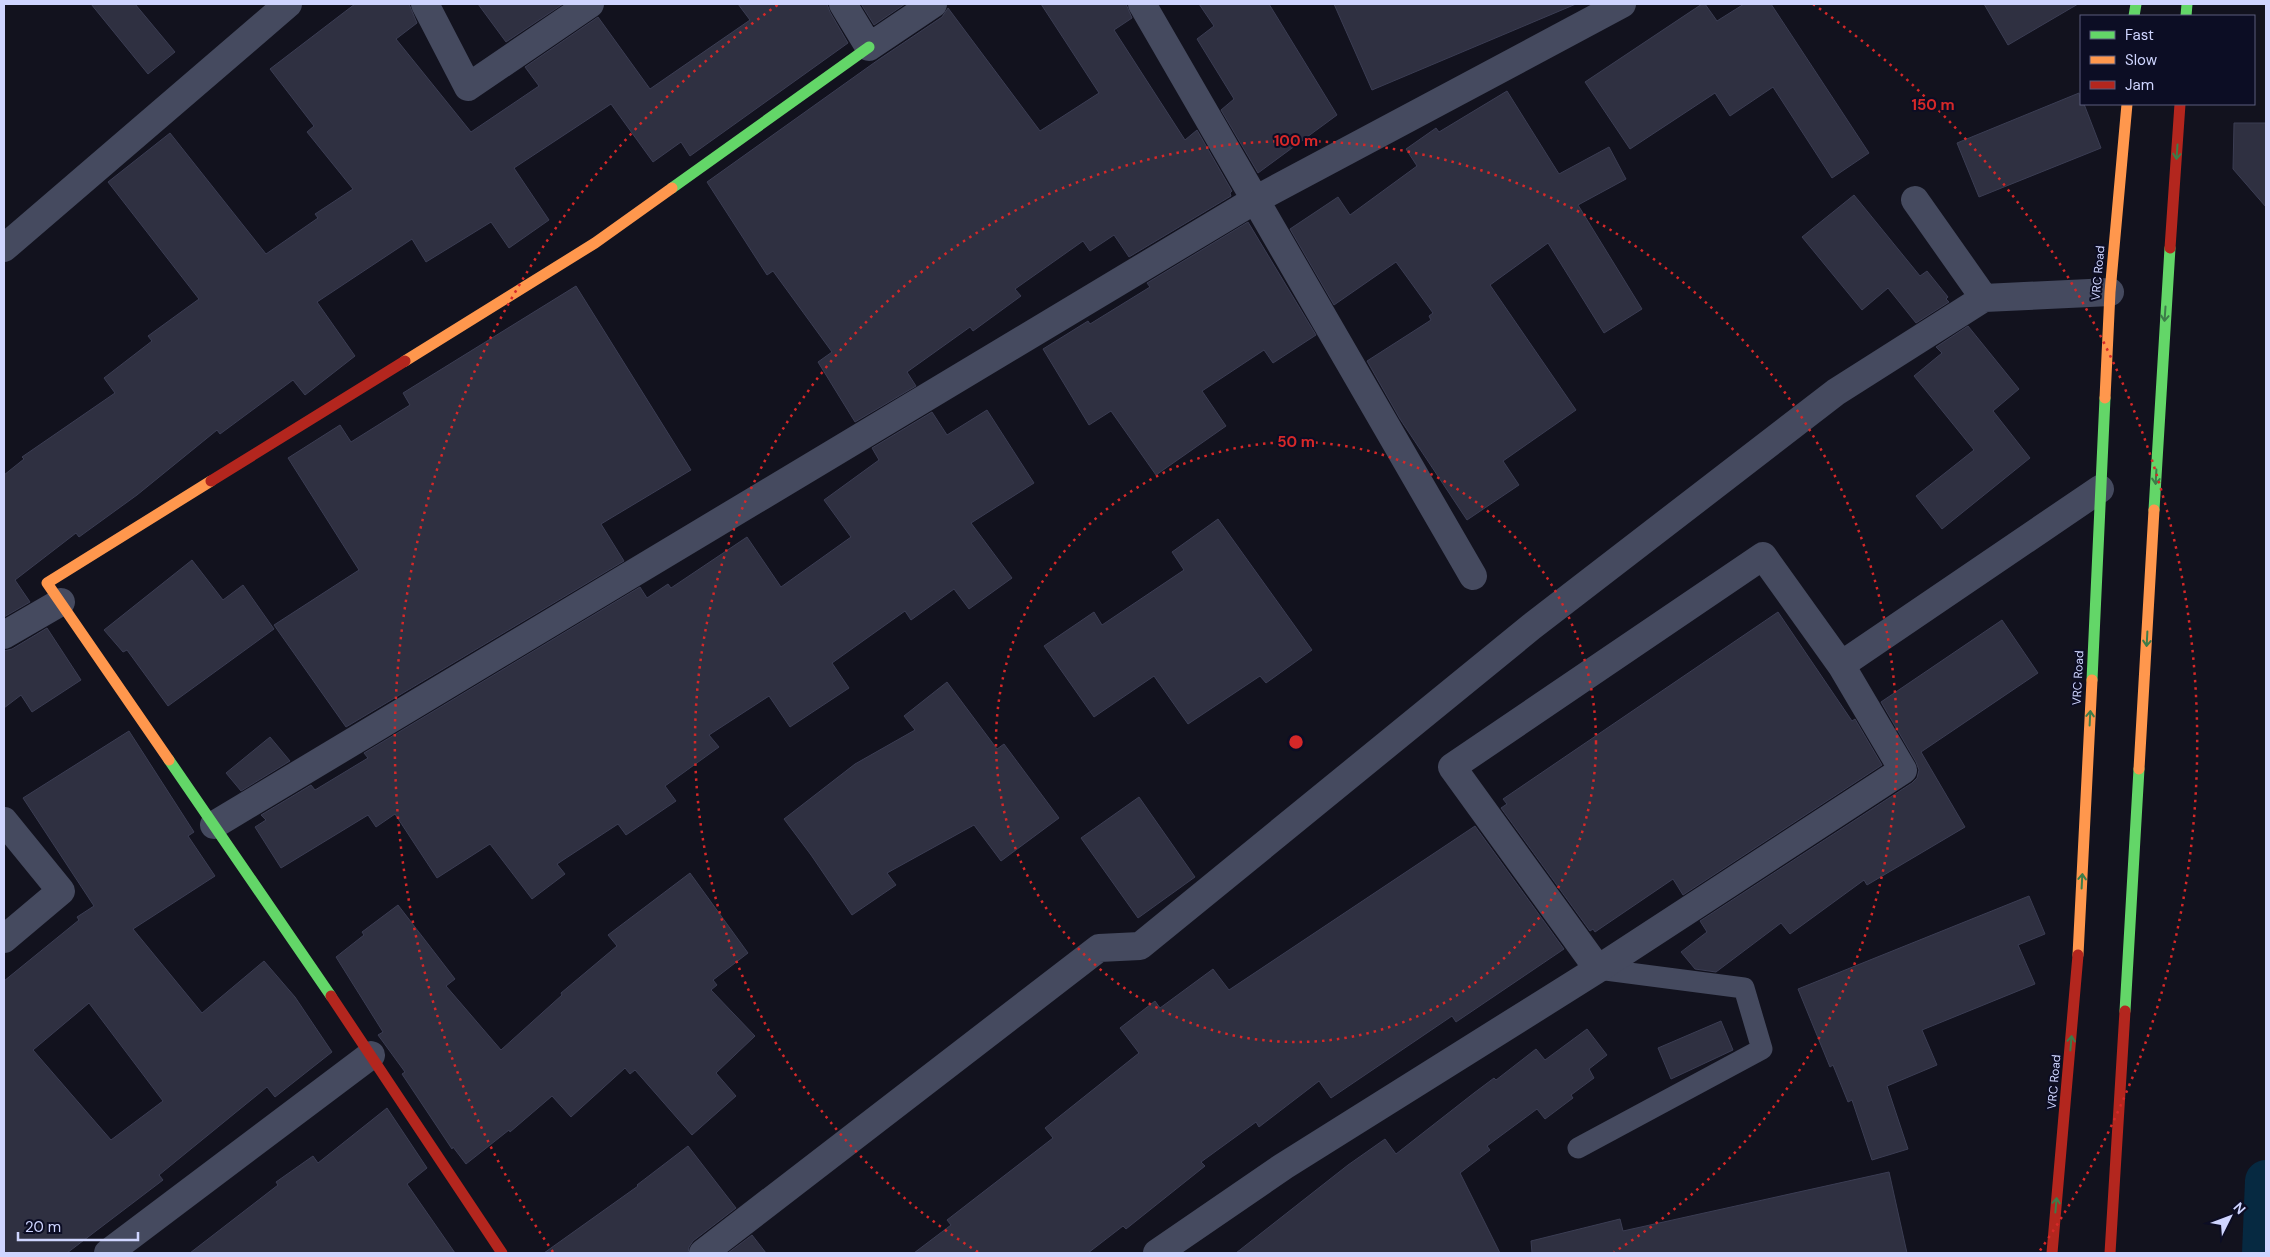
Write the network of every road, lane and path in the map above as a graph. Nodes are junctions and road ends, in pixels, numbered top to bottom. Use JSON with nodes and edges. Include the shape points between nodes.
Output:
{"nodes":[{"id":1,"x":288,"y":4,"type":"edge"},
{"id":2,"x":425,"y":4,"type":"edge"},
{"id":3,"x":590,"y":4,"type":"edge"},
{"id":4,"x":843,"y":4,"type":"edge"},
{"id":5,"x":933,"y":4,"type":"edge"},
{"id":6,"x":1142,"y":4,"type":"edge"},
{"id":7,"x":1622,"y":4,"type":"edge"},
{"id":8,"x":869,"y":47,"type":"junction"},
{"id":9,"x":2126,"y":105,"type":"edge"},
{"id":10,"x":2180,"y":105,"type":"edge"},
{"id":11,"x":1255,"y":200,"type":"junction"},
{"id":12,"x":1915,"y":200,"type":"dead end"},
{"id":13,"x":4,"y":248,"type":"edge"},
{"id":14,"x":2110,"y":292,"type":"junction"},
{"id":15,"x":1984,"y":298,"type":"junction"},
{"id":16,"x":2100,"y":489,"type":"junction"},
{"id":17,"x":1473,"y":576,"type":"dead end"},
{"id":18,"x":61,"y":602,"type":"junction"},
{"id":19,"x":4,"y":635,"type":"edge"},
{"id":20,"x":1842,"y":665,"type":"junction"},
{"id":21,"x":4,"y":821,"type":"edge"},
{"id":22,"x":214,"y":825,"type":"junction"},
{"id":23,"x":4,"y":939,"type":"edge"},
{"id":24,"x":1598,"y":969,"type":"junction"},
{"id":25,"x":371,"y":1055,"type":"junction"},
{"id":26,"x":1578,"y":1148,"type":"dead end"},
{"id":27,"x":108,"y":1253,"type":"edge"},
{"id":28,"x":502,"y":1253,"type":"edge"},
{"id":29,"x":703,"y":1253,"type":"edge"},
{"id":30,"x":1157,"y":1253,"type":"edge"},
{"id":31,"x":2052,"y":1253,"type":"edge"},
{"id":32,"x":2110,"y":1253,"type":"edge"}],
"edges":[{"from":1,"to":13,"type":"street"},
{"from":2,"to":3,"type":"street","via":[[468,87]]},
{"from":4,"to":8,"type":"street"},
{"from":5,"to":8,"type":"street"},
{"from":6,"to":11,"type":"street"},
{"from":7,"to":11,"type":"street"},
{"from":8,"to":18,"type":"main road","via":[[595,243],[47,583]]},
{"from":9,"to":14,"type":"main road","name":"VRC Road"},
{"from":10,"to":32,"type":"main road","one_way":true},
{"from":11,"to":17,"type":"street"},
{"from":11,"to":22,"type":"street"},
{"from":12,"to":15,"type":"street"},
{"from":14,"to":15,"type":"street"},
{"from":14,"to":16,"type":"main road","name":"VRC Road"},
{"from":15,"to":29,"type":"street","via":[[1828,398],[1530,628],[1140,946],[1099,948]]},
{"from":16,"to":20,"type":"street"},
{"from":31,"to":16,"type":"main road","name":"VRC Road","one_way":true,"via":[[2078,964]]},
{"from":18,"to":19,"type":"street"},
{"from":18,"to":22,"type":"main road"},
{"from":20,"to":24,"type":"street","via":[[1903,770]]},
{"from":20,"to":24,"type":"street","via":[[1763,556],[1452,767]]},
{"from":21,"to":23,"type":"street","via":[[61,891]]},
{"from":22,"to":25,"type":"main road"},
{"from":24,"to":26,"type":"lane","via":[[1744,988],[1762,1049]]},
{"from":24,"to":30,"type":"street","via":[[1284,1166]]},
{"from":25,"to":27,"type":"street"},
{"from":25,"to":28,"type":"main road"}]}
